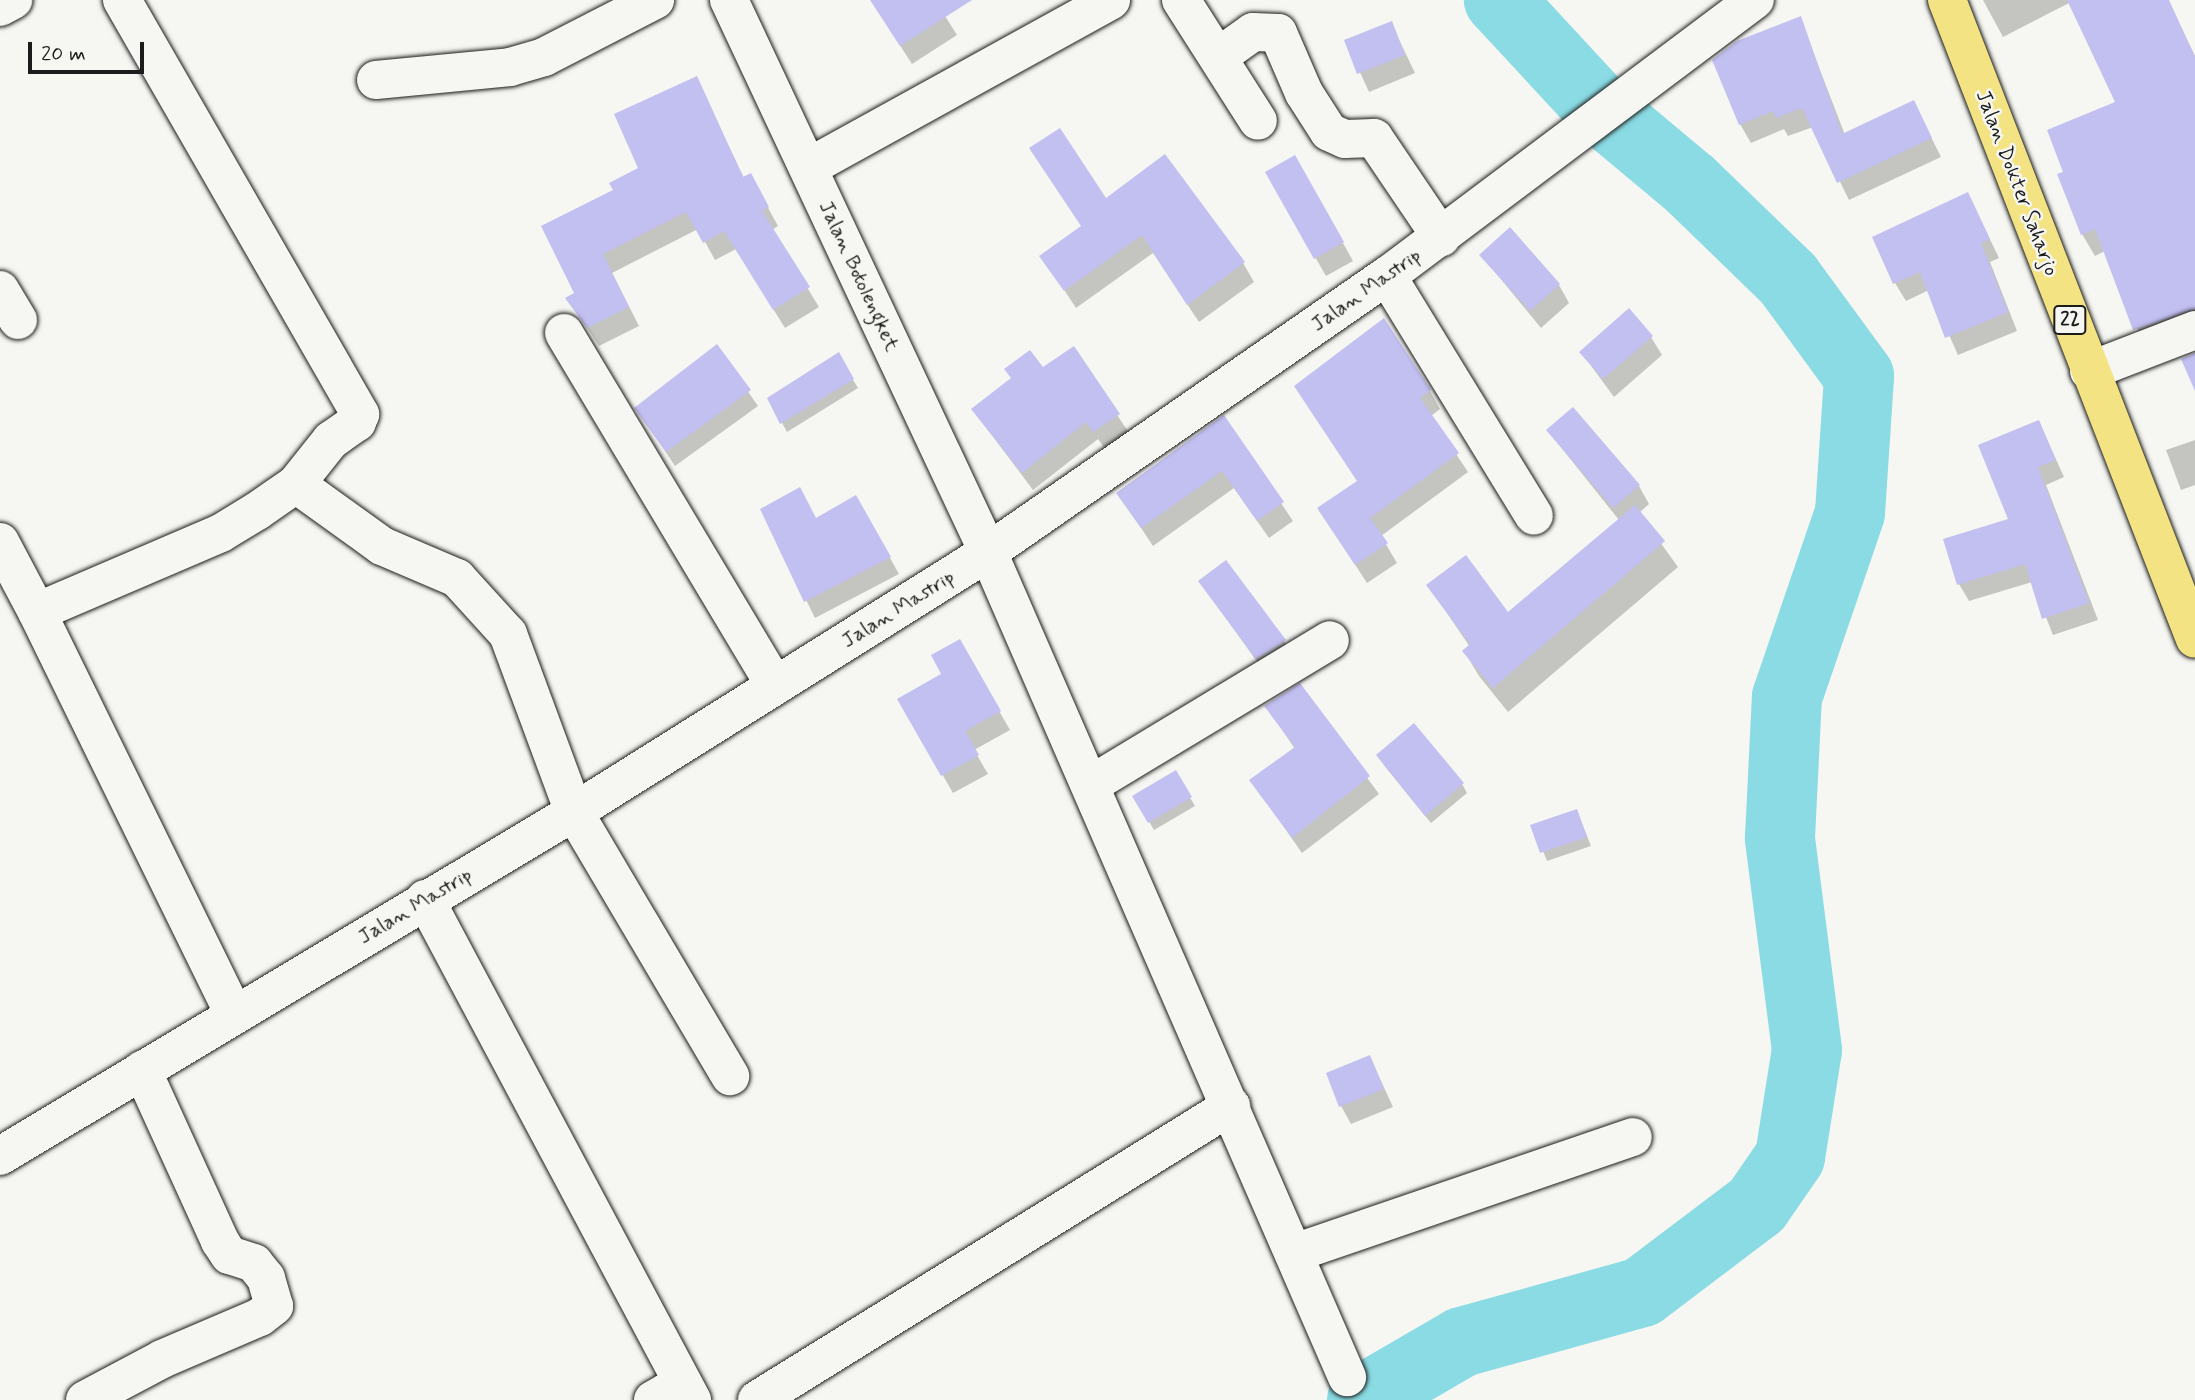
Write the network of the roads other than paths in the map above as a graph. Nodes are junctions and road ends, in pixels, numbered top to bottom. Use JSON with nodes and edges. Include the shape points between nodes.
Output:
{"nodes":[{"id":1,"x":13,"y":0,"type":"edge"},
{"id":2,"x":122,"y":0,"type":"edge"},
{"id":3,"x":655,"y":0,"type":"edge"},
{"id":4,"x":729,"y":0,"type":"edge"},
{"id":5,"x":1111,"y":0,"type":"edge"},
{"id":6,"x":1181,"y":0,"type":"edge"},
{"id":7,"x":1755,"y":0,"type":"edge"},
{"id":8,"x":1947,"y":0,"type":"edge"},
{"id":9,"x":0,"y":7,"type":"edge"},
{"id":10,"x":1217,"y":57,"type":"junction"},
{"id":11,"x":376,"y":80,"type":"dead end"},
{"id":12,"x":1258,"y":121,"type":"dead end"},
{"id":13,"x":809,"y":167,"type":"junction"},
{"id":14,"x":1441,"y":237,"type":"junction"},
{"id":15,"x":1387,"y":276,"type":"junction"},
{"id":16,"x":2195,"y":330,"type":"edge"},
{"id":17,"x":564,"y":333,"type":"dead end"},
{"id":18,"x":2090,"y":371,"type":"junction"},
{"id":19,"x":296,"y":484,"type":"junction"},
{"id":20,"x":1534,"y":516,"type":"dead end"},
{"id":21,"x":0,"y":542,"type":"edge"},
{"id":22,"x":988,"y":552,"type":"junction"},
{"id":23,"x":37,"y":612,"type":"junction"},
{"id":24,"x":1330,"y":639,"type":"dead end"},
{"id":25,"x":2195,"y":639,"type":"edge"},
{"id":26,"x":775,"y":686,"type":"junction"},
{"id":27,"x":1090,"y":785,"type":"junction"},
{"id":28,"x":574,"y":812,"type":"junction"},
{"id":29,"x":425,"y":899,"type":"junction"},
{"id":30,"x":234,"y":1015,"type":"junction"},
{"id":31,"x":142,"y":1070,"type":"junction"},
{"id":32,"x":730,"y":1076,"type":"dead end"},
{"id":33,"x":1231,"y":1106,"type":"junction"},
{"id":34,"x":1633,"y":1137,"type":"dead end"},
{"id":35,"x":0,"y":1156,"type":"edge"},
{"id":36,"x":1294,"y":1253,"type":"junction"},
{"id":37,"x":1347,"y":1377,"type":"dead end"},
{"id":38,"x":676,"y":1394,"type":"edge"},
{"id":39,"x":85,"y":1400,"type":"edge"},
{"id":40,"x":757,"y":1400,"type":"edge"}],
"edges":[{"from":1,"to":9,"type":"street"},
{"from":2,"to":19,"type":"street","via":[[360,414],[357,422],[331,440]]},
{"from":3,"to":11,"type":"street","via":[[544,57],[510,67]]},
{"from":4,"to":13,"type":"street","name":"Jalan Botolengket"},
{"from":5,"to":13,"type":"street"},
{"from":6,"to":10,"type":"street"},
{"from":7,"to":14,"type":"street","name":"Jalan Mastrip"},
{"from":8,"to":18,"type":"highway","name":"Jalan Dokter Saharjo","number":"22"},
{"from":10,"to":12,"type":"street"},
{"from":10,"to":14,"type":"street","via":[[1253,32],[1278,33],[1304,93],[1329,132],[1346,139],[1374,138]]},
{"from":13,"to":22,"type":"street","name":"Jalan Botolengket"},
{"from":14,"to":15,"type":"street","name":"Jalan Mastrip"},
{"from":15,"to":20,"type":"street"},
{"from":15,"to":22,"type":"street","name":"Jalan Mastrip"},
{"from":16,"to":18,"type":"street"},
{"from":17,"to":26,"type":"street"},
{"from":18,"to":25,"type":"highway","name":"Jalan Dokter Saharjo","number":"22"},
{"from":19,"to":23,"type":"street","via":[[221,533]]},
{"from":19,"to":28,"type":"street","via":[[382,546],[457,578],[508,634]]},
{"from":21,"to":23,"type":"street"},
{"from":22,"to":26,"type":"street","name":"Jalan Mastrip"},
{"from":22,"to":27,"type":"street","name":"Jalan Botolengket"},
{"from":23,"to":30,"type":"street"},
{"from":24,"to":27,"type":"street"},
{"from":26,"to":28,"type":"street","name":"Jalan Mastrip"},
{"from":27,"to":33,"type":"street","name":"Jalan Botolengket"},
{"from":28,"to":29,"type":"street","name":"Jalan Mastrip"},
{"from":28,"to":32,"type":"street"},
{"from":29,"to":30,"type":"street","name":"Jalan Mastrip"},
{"from":29,"to":38,"type":"street"},
{"from":30,"to":31,"type":"street","name":"Jalan Mastrip"},
{"from":31,"to":35,"type":"street","name":"Jalan Mastrip"},
{"from":31,"to":39,"type":"street","via":[[220,1241],[229,1255],[254,1263],[266,1278],[274,1306],[222,1336],[162,1359]]},
{"from":33,"to":36,"type":"street","name":"Jalan Botolengket"},
{"from":33,"to":40,"type":"street"},
{"from":34,"to":36,"type":"street"},
{"from":36,"to":37,"type":"street","name":"Jalan Botolengket"}]}
